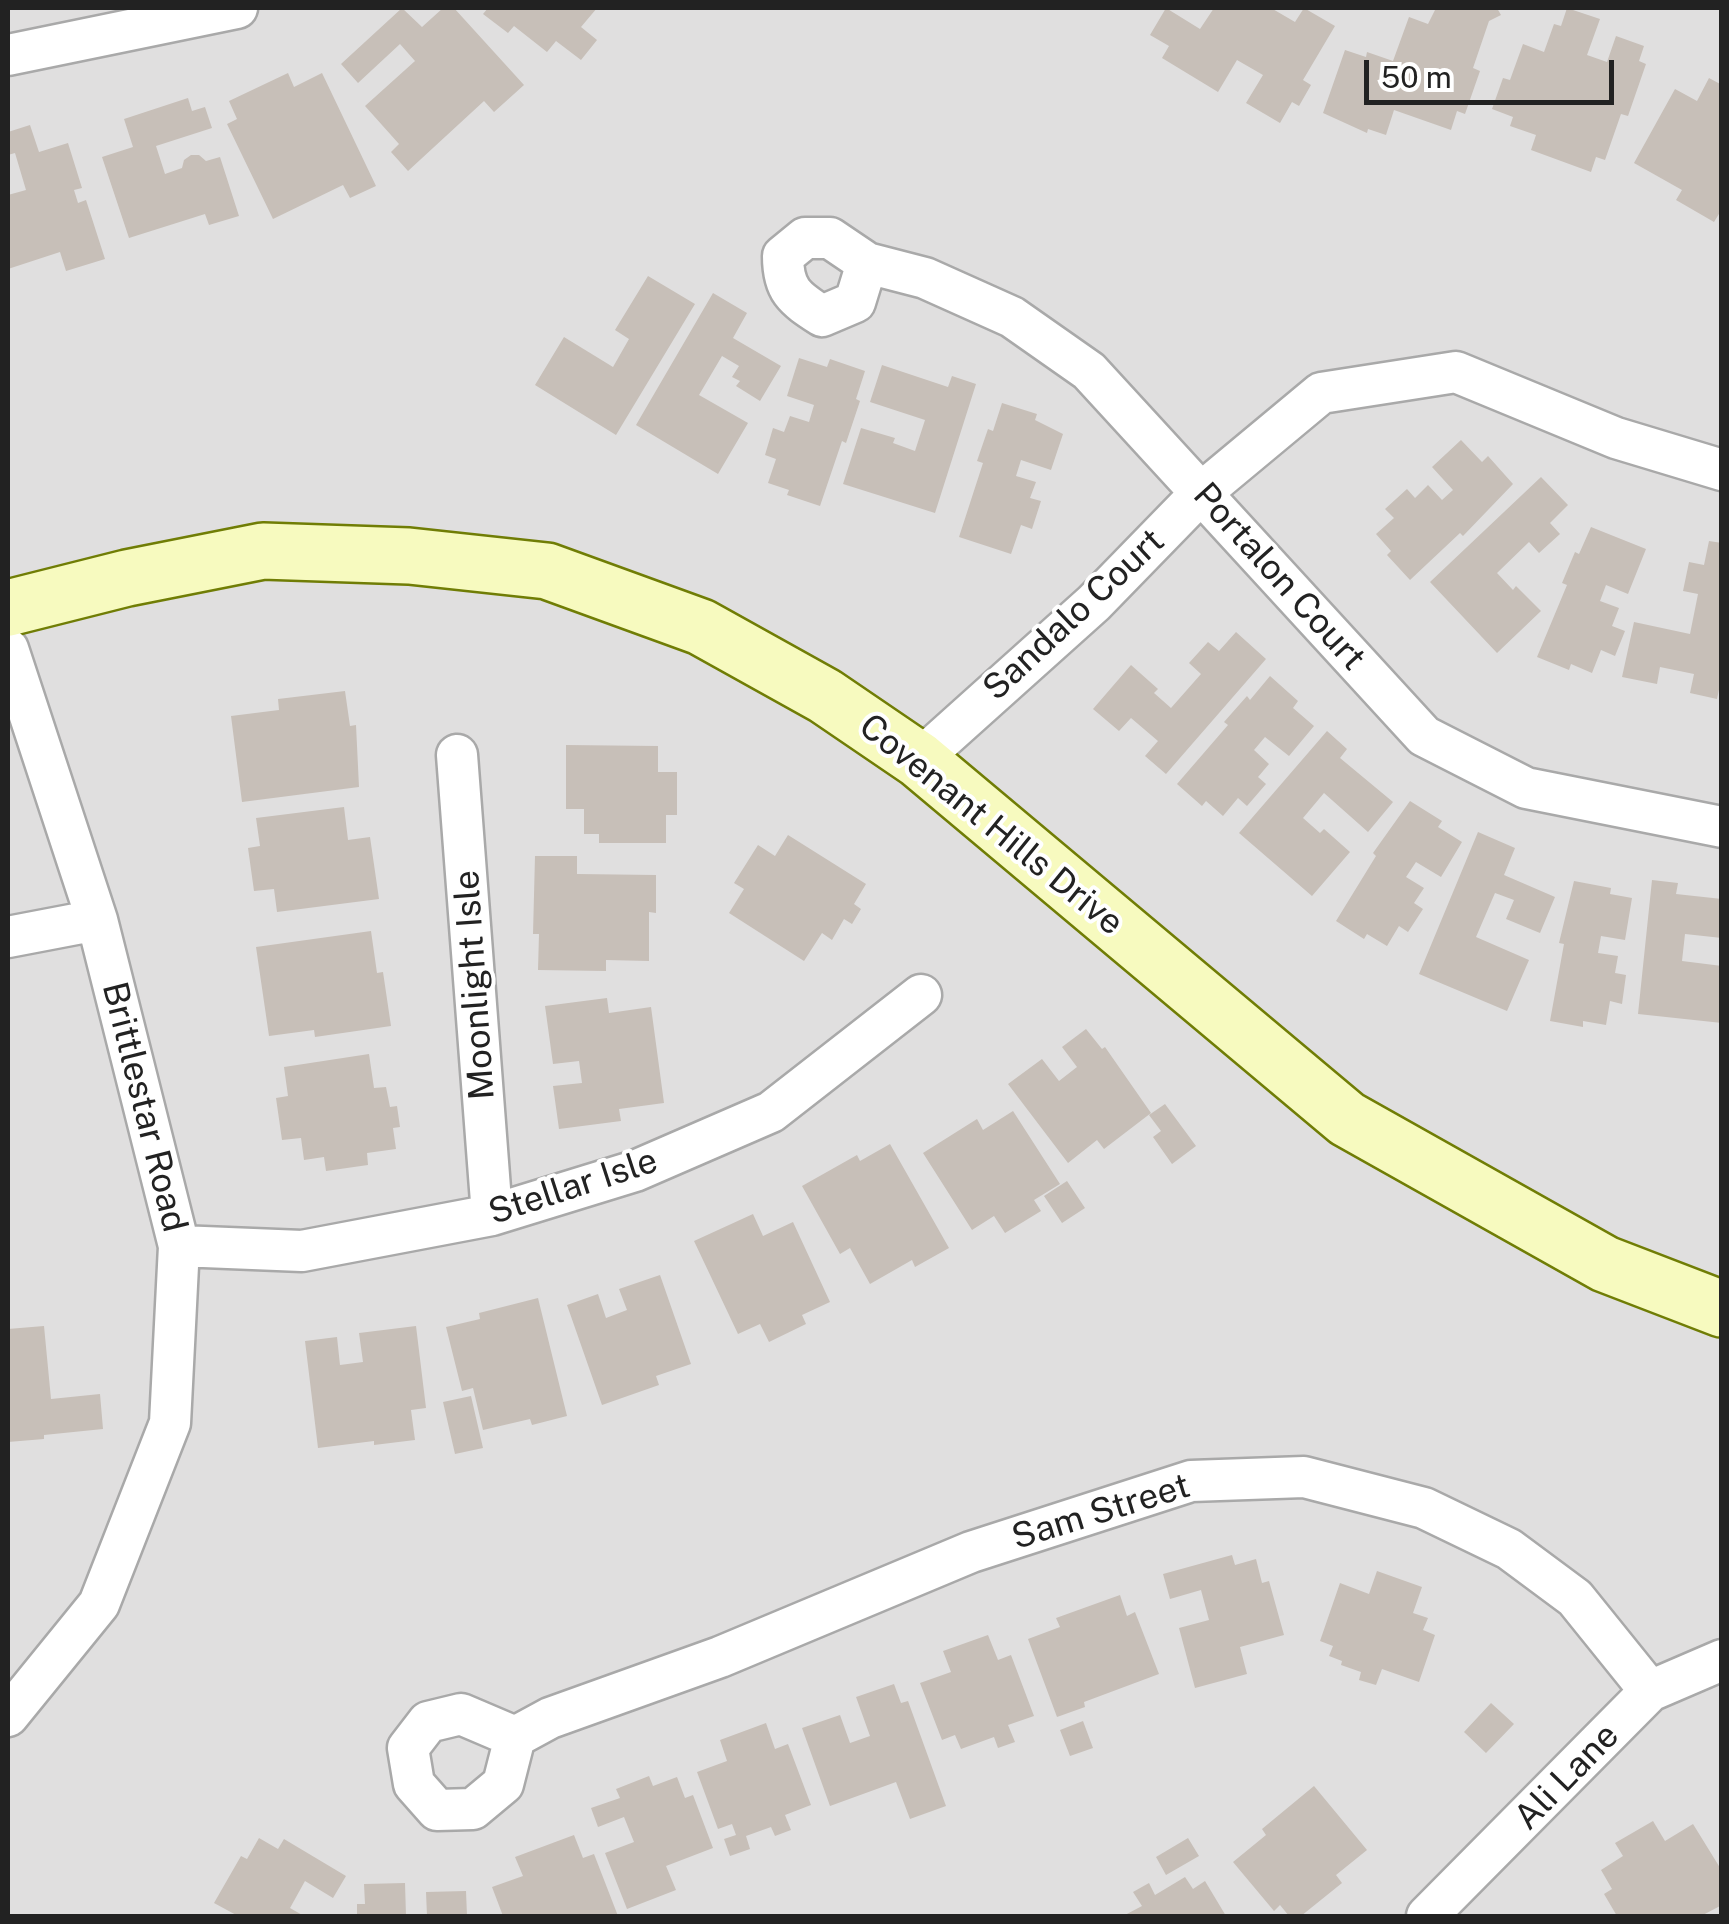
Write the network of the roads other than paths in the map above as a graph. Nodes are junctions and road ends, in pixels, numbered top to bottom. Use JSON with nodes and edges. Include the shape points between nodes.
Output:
{"nodes":[{"id":1,"x":237,"y":8,"type":"edge"},
{"id":2,"x":8,"y":55,"type":"edge"},
{"id":3,"x":868,"y":264,"type":"dead end"},
{"id":4,"x":1722,"y":470,"type":"edge"},
{"id":5,"x":1202,"y":492,"type":"junction"},
{"id":6,"x":8,"y":608,"type":"edge"},
{"id":7,"x":8,"y":649,"type":"edge"},
{"id":8,"x":457,"y":754,"type":"dead end"},
{"id":9,"x":919,"y":760,"type":"junction"},
{"id":10,"x":1722,"y":827,"type":"edge"},
{"id":11,"x":98,"y":920,"type":"junction"},
{"id":12,"x":8,"y":937,"type":"edge"},
{"id":13,"x":922,"y":995,"type":"dead end"},
{"id":14,"x":492,"y":1215,"type":"junction"},
{"id":15,"x":179,"y":1246,"type":"junction"},
{"id":16,"x":1722,"y":1309,"type":"edge"},
{"id":17,"x":1722,"y":1660,"type":"edge"},
{"id":18,"x":1650,"y":1690,"type":"junction"},
{"id":19,"x":8,"y":1716,"type":"edge"},
{"id":20,"x":516,"y":1737,"type":"dead end"},
{"id":21,"x":1426,"y":1916,"type":"edge"}],
"edges":[{"from":1,"to":2,"type":"street"},
{"from":3,"to":5,"type":"street","name":"Portalon Court","via":[[925,278],[1012,317],[1088,371]]},
{"from":4,"to":5,"type":"street","name":"Sandalo Court","via":[[1616,438],[1456,372],[1321,393]]},
{"from":5,"to":9,"type":"street","name":"Sandalo Court","via":[[1094,603]]},
{"from":5,"to":10,"type":"street","name":"Portalon Court","via":[[1424,736],[1526,788]]},
{"from":6,"to":9,"type":"street","name":"Covenant Hills Drive","via":[[263,552],[410,556],[547,571],[700,627],[825,696]]},
{"from":7,"to":11,"type":"street","name":"Brittlestar Road"},
{"from":8,"to":14,"type":"street","name":"Moonlight Isle"},
{"from":9,"to":16,"type":"street","name":"Covenant Hills Drive","via":[[1346,1118],[1605,1264]]},
{"from":11,"to":12,"type":"street"},
{"from":11,"to":15,"type":"street","name":"Brittlestar Road"},
{"from":13,"to":14,"type":"street","name":"Stellar Isle","via":[[771,1112],[636,1171]]},
{"from":14,"to":15,"type":"street","name":"Stellar Isle","via":[[302,1251]]},
{"from":15,"to":19,"type":"street","name":"Brittlestar Road","via":[[170,1423],[99,1604]]},
{"from":17,"to":18,"type":"street","name":"Ali Lane"},
{"from":18,"to":20,"type":"street","name":"Sam Street","via":[[1574,1598],[1509,1550],[1424,1508],[1304,1478],[1191,1481],[971,1552]]},
{"from":18,"to":21,"type":"street","name":"Ali Lane"}]}
